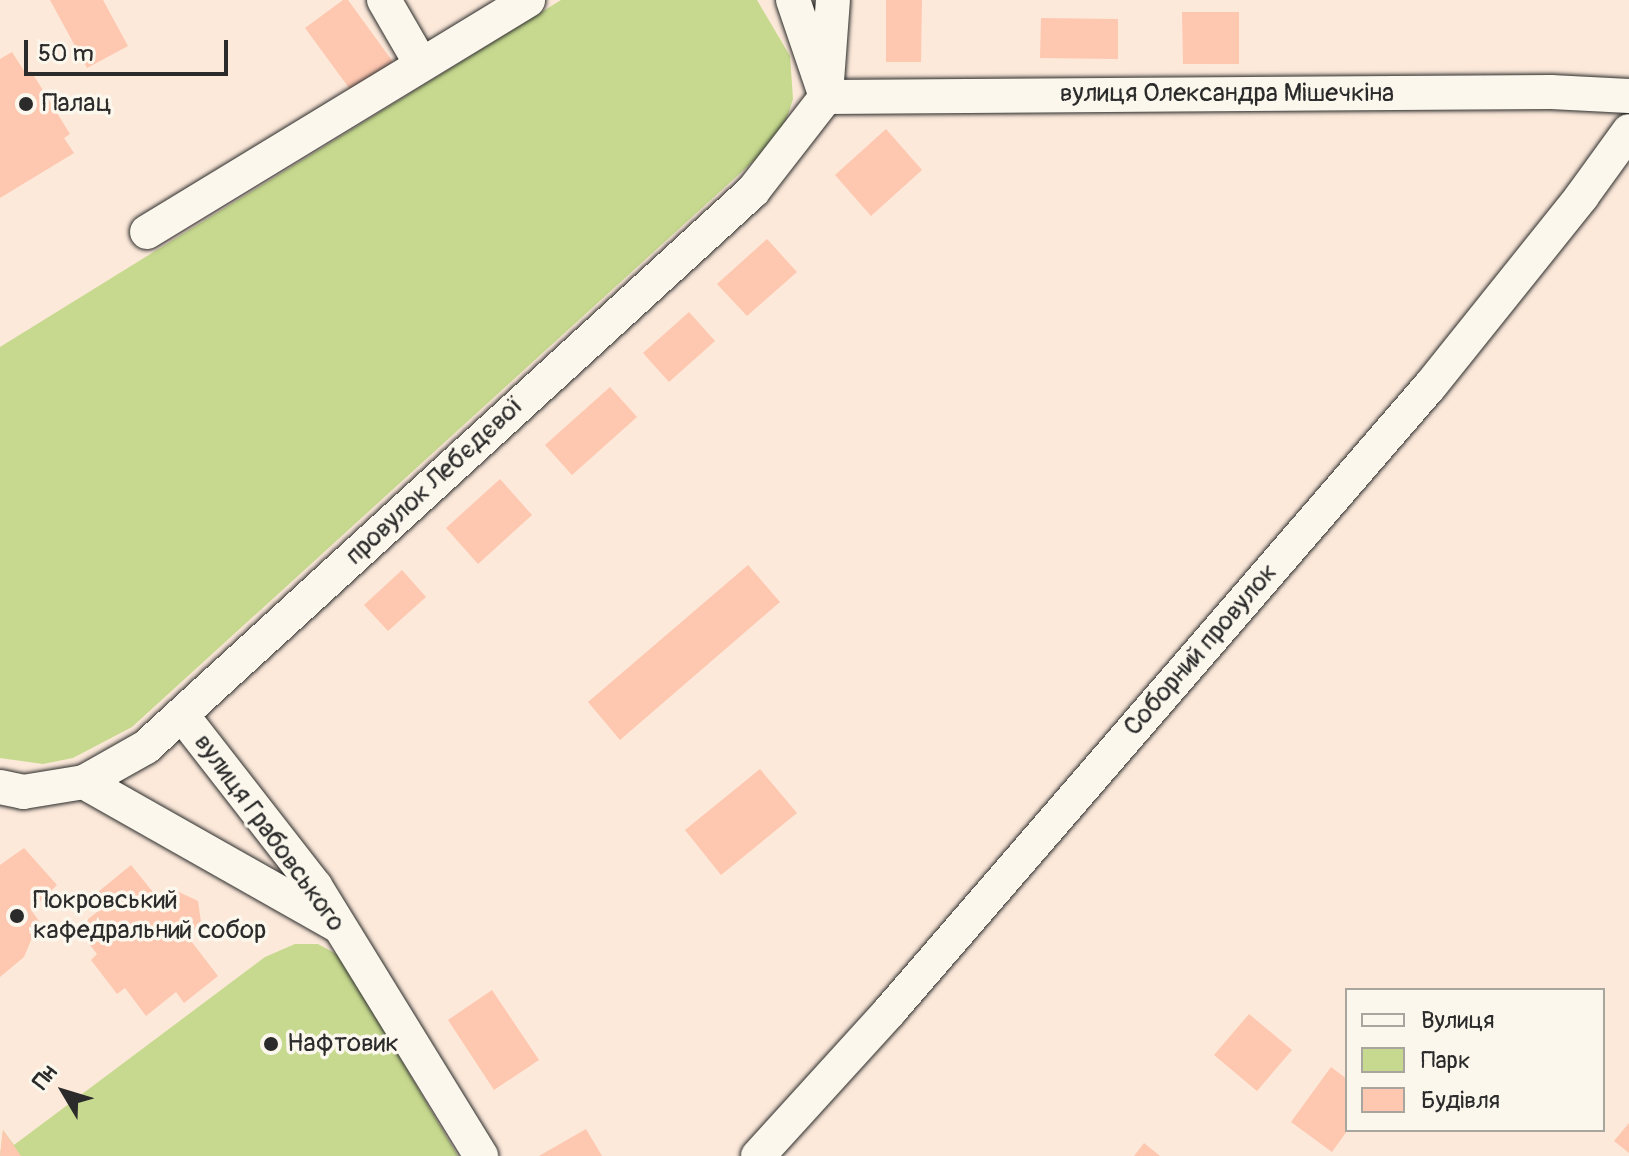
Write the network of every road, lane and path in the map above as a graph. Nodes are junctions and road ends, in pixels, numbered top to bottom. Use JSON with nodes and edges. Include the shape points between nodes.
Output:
{"nodes":[{"id":1,"x":384,"y":0,"type":"edge"},
{"id":2,"x":528,"y":0,"type":"edge"},
{"id":3,"x":793,"y":0,"type":"edge"},
{"id":4,"x":833,"y":0,"type":"edge"},
{"id":5,"x":421,"y":64,"type":"junction"},
{"id":6,"x":1629,"y":96,"type":"edge"},
{"id":7,"x":826,"y":97,"type":"junction"},
{"id":8,"x":1629,"y":131,"type":"edge"},
{"id":9,"x":147,"y":232,"type":"dead end"},
{"id":10,"x":182,"y":715,"type":"junction"},
{"id":11,"x":84,"y":782,"type":"junction"},
{"id":12,"x":0,"y":787,"type":"edge"},
{"id":13,"x":340,"y":926,"type":"junction"},
{"id":14,"x":481,"y":1156,"type":"edge"},
{"id":15,"x":758,"y":1156,"type":"edge"}],
"edges":[{"from":1,"to":5,"type":"street"},
{"from":2,"to":5,"type":"street"},
{"from":3,"to":7,"type":"street"},
{"from":4,"to":7,"type":"street"},
{"from":5,"to":9,"type":"street"},
{"from":6,"to":7,"type":"street","name":"вулиця Олександра Мішечкіна","via":[[1551,92]]},
{"from":7,"to":10,"type":"street","name":"провулок Лебєдєвої","via":[[753,191]]},
{"from":8,"to":15,"type":"street","name":"Соборний провулок","via":[[1430,386],[889,1012]]},
{"from":10,"to":11,"type":"street","name":"провулок Лебєдєвої","via":[[146,747]]},
{"from":10,"to":13,"type":"street","name":"вулиця Грабовського"},
{"from":11,"to":12,"type":"street","name":"провулок Лебєдєвої","via":[[23,792]]},
{"from":11,"to":13,"type":"street"},
{"from":13,"to":14,"type":"street","name":"вулиця Грабовського"}]}
